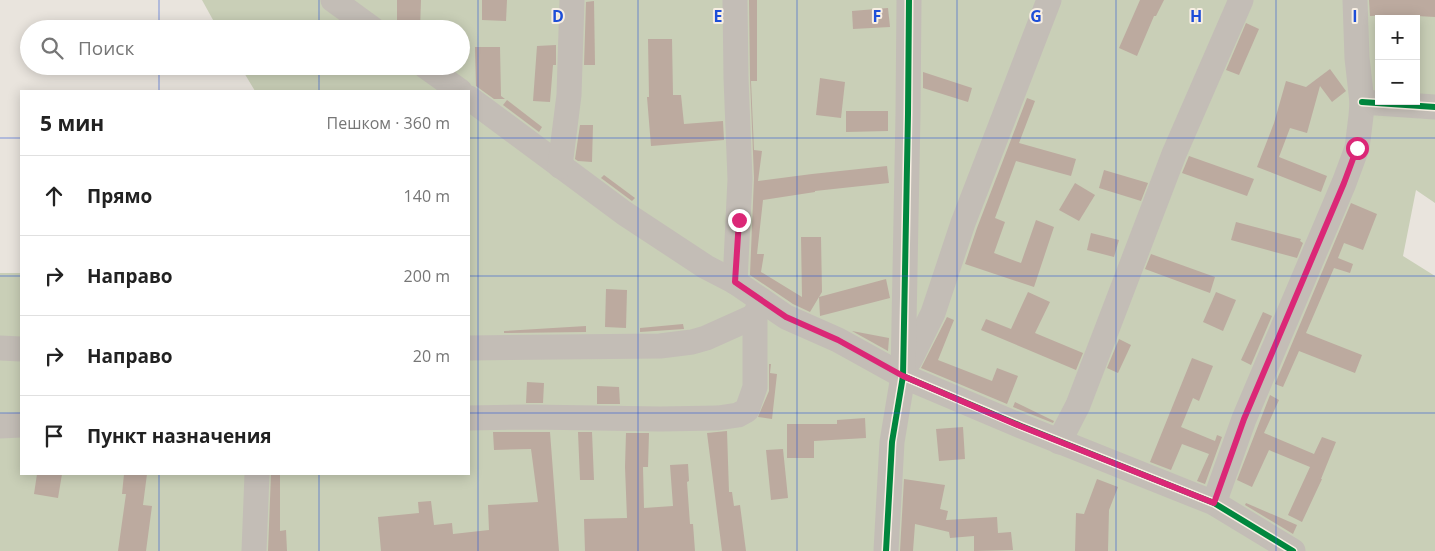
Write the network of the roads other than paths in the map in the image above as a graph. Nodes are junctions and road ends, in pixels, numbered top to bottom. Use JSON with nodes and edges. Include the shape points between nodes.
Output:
{"nodes":[{"id":1,"x":332,"y":0,"type":"edge"},
{"id":2,"x":572,"y":0,"type":"edge"},
{"id":3,"x":735,"y":0,"type":"edge"},
{"id":4,"x":909,"y":0,"type":"edge"},
{"id":5,"x":1050,"y":0,"type":"edge"},
{"id":6,"x":1241,"y":0,"type":"edge"},
{"id":7,"x":1355,"y":0,"type":"edge"},
{"id":8,"x":360,"y":20,"type":"edge"},
{"id":9,"x":438,"y":75,"type":"edge"},
{"id":10,"x":459,"y":90,"type":"edge"},
{"id":11,"x":470,"y":99,"type":"edge"},
{"id":12,"x":1362,"y":102,"type":"junction"},
{"id":13,"x":1435,"y":107,"type":"edge"},
{"id":14,"x":560,"y":166,"type":"junction"},
{"id":15,"x":735,"y":282,"type":"junction"},
{"id":16,"x":758,"y":308,"type":"junction"},
{"id":17,"x":0,"y":348,"type":"edge"},
{"id":18,"x":20,"y":348,"type":"edge"},
{"id":19,"x":470,"y":348,"type":"edge"},
{"id":20,"x":903,"y":371,"type":"junction"},
{"id":21,"x":470,"y":418,"type":"edge"},
{"id":22,"x":20,"y":425,"type":"edge"},
{"id":23,"x":0,"y":426,"type":"edge"},
{"id":24,"x":1059,"y":442,"type":"junction"},
{"id":25,"x":257,"y":475,"type":"edge"},
{"id":26,"x":1214,"y":503,"type":"junction"},
{"id":27,"x":1269,"y":544,"type":"edge"},
{"id":28,"x":254,"y":551,"type":"edge"},
{"id":29,"x":886,"y":551,"type":"edge"},
{"id":30,"x":1293,"y":551,"type":"edge"}],
"edges":[{"from":1,"to":8,"type":"street"},
{"from":2,"to":14,"type":"street","via":[[569,95]]},
{"from":3,"to":15,"type":"street","via":[[740,179]]},
{"from":4,"to":20,"type":"street"},
{"from":5,"to":20,"type":"street","via":[[963,223],[933,313]]},
{"from":6,"to":24,"type":"street","via":[[1174,154],[1078,405]]},
{"from":7,"to":12,"type":"street"},
{"from":9,"to":10,"type":"street"},
{"from":11,"to":14,"type":"street"},
{"from":12,"to":13,"type":"street"},
{"from":12,"to":26,"type":"street","via":[[1357,148],[1244,419]]},
{"from":14,"to":15,"type":"street","via":[[656,235]]},
{"from":15,"to":16,"type":"street"},
{"from":16,"to":19,"type":"street","via":[[706,338],[692,342],[660,346]]},
{"from":16,"to":20,"type":"street","via":[[786,317]]},
{"from":16,"to":21,"type":"street","via":[[755,387],[747,410],[738,415],[670,419]]},
{"from":17,"to":18,"type":"street"},
{"from":20,"to":24,"type":"street"},
{"from":20,"to":29,"type":"street","via":[[892,442]]},
{"from":22,"to":23,"type":"street"},
{"from":24,"to":26,"type":"street"},
{"from":25,"to":28,"type":"street"},
{"from":26,"to":27,"type":"street"},
{"from":27,"to":30,"type":"street"}]}
